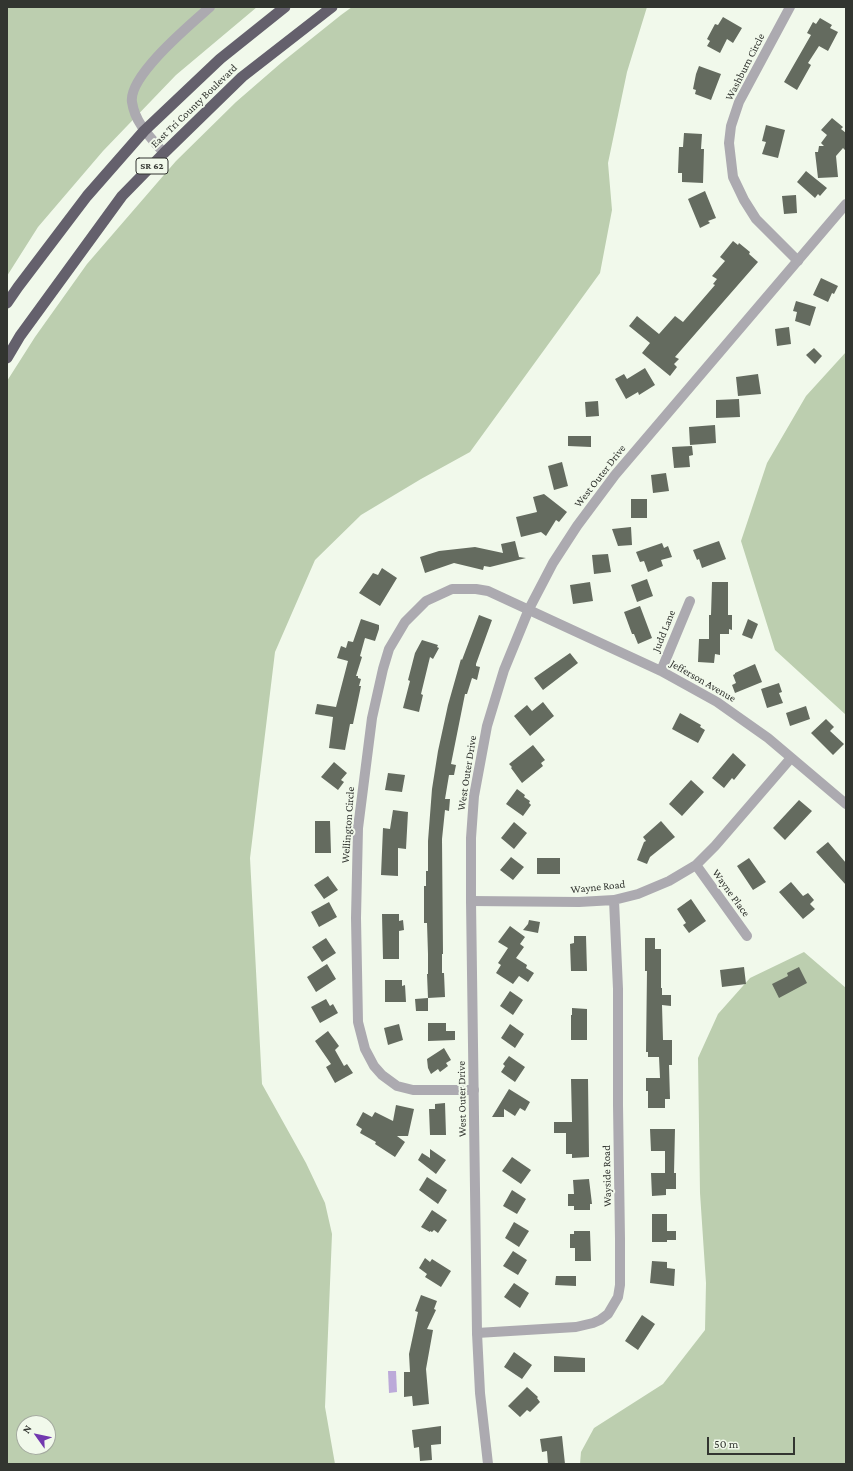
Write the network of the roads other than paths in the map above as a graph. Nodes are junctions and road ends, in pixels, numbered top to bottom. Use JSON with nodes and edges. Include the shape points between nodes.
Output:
{"nodes":[{"id":1,"x":210,"y":7,"type":"edge"},
{"id":2,"x":285,"y":7,"type":"edge"},
{"id":3,"x":332,"y":7,"type":"edge"},
{"id":4,"x":790,"y":7,"type":"edge"},
{"id":5,"x":144,"y":131,"type":"junction"},
{"id":6,"x":164,"y":153,"type":"junction"},
{"id":7,"x":846,"y":204,"type":"edge"},
{"id":8,"x":798,"y":260,"type":"junction"},
{"id":9,"x":7,"y":303,"type":"edge"},
{"id":10,"x":7,"y":358,"type":"edge"},
{"id":11,"x":690,"y":601,"type":"dead end"},
{"id":12,"x":529,"y":609,"type":"junction"},
{"id":13,"x":661,"y":671,"type":"junction"},
{"id":14,"x":791,"y":758,"type":"junction"},
{"id":15,"x":846,"y":804,"type":"edge"},
{"id":16,"x":696,"y":864,"type":"junction"},
{"id":17,"x":614,"y":900,"type":"junction"},
{"id":18,"x":471,"y":901,"type":"junction"},
{"id":19,"x":747,"y":936,"type":"dead end"},
{"id":20,"x":474,"y":1090,"type":"junction"},
{"id":21,"x":477,"y":1333,"type":"junction"},
{"id":22,"x":488,"y":1464,"type":"edge"}],
"edges":[{"from":1,"to":5,"type":"street","via":[[173,40],[140,77],[132,100]]},
{"from":2,"to":5,"type":"highway","name":"East Tri County Boulevard","number":"SR 62","via":[[220,59]]},
{"from":3,"to":6,"type":"highway","name":"East Tri County Boulevard","number":"SR 62","via":[[242,77]]},
{"from":4,"to":8,"type":"street","name":"Washburn Circle","via":[[739,102],[729,142],[734,177],[744,200],[756,219]]},
{"from":5,"to":6,"type":"street"},
{"from":5,"to":9,"type":"highway","name":"East Tri County Boulevard","number":"SR 62","via":[[87,196]]},
{"from":6,"to":10,"type":"highway","name":"East Tri County Boulevard","number":"SR 62","via":[[122,196],[24,330]]},
{"from":7,"to":8,"type":"street","name":"West Outer Drive"},
{"from":8,"to":12,"type":"street","name":"West Outer Drive","via":[[606,486],[576,526]]},
{"from":11,"to":13,"type":"street","name":"Judd Lane"},
{"from":12,"to":13,"type":"street","name":"Jefferson Avenue"},
{"from":12,"to":18,"type":"street","name":"West Outer Drive","via":[[504,670],[482,751],[474,796]]},
{"from":12,"to":20,"type":"street","name":"Wellington Circle","via":[[488,591],[458,589],[426,600],[405,622],[389,649],[383,669],[372,718],[358,828],[356,976],[358,1022],[365,1049],[382,1075],[398,1086],[413,1090]]},
{"from":13,"to":14,"type":"street","name":"Jefferson Avenue","via":[[735,714]]},
{"from":14,"to":15,"type":"street","name":"Jefferson Avenue"},
{"from":14,"to":16,"type":"street","name":"Wayne Road","via":[[725,835]]},
{"from":16,"to":17,"type":"street","name":"Wayne Road","via":[[669,881],[638,894]]},
{"from":16,"to":19,"type":"street","name":"Wayne Place"},
{"from":17,"to":18,"type":"street","name":"Wayne Road"},
{"from":17,"to":21,"type":"street","name":"Wayside Road","via":[[618,989],[618,1297],[608,1314],[593,1323],[576,1327]]},
{"from":18,"to":20,"type":"street","name":"West Outer Drive"},
{"from":20,"to":21,"type":"street","name":"West Outer Drive"},
{"from":21,"to":22,"type":"street","name":"West Outer Drive","via":[[480,1393]]}]}
